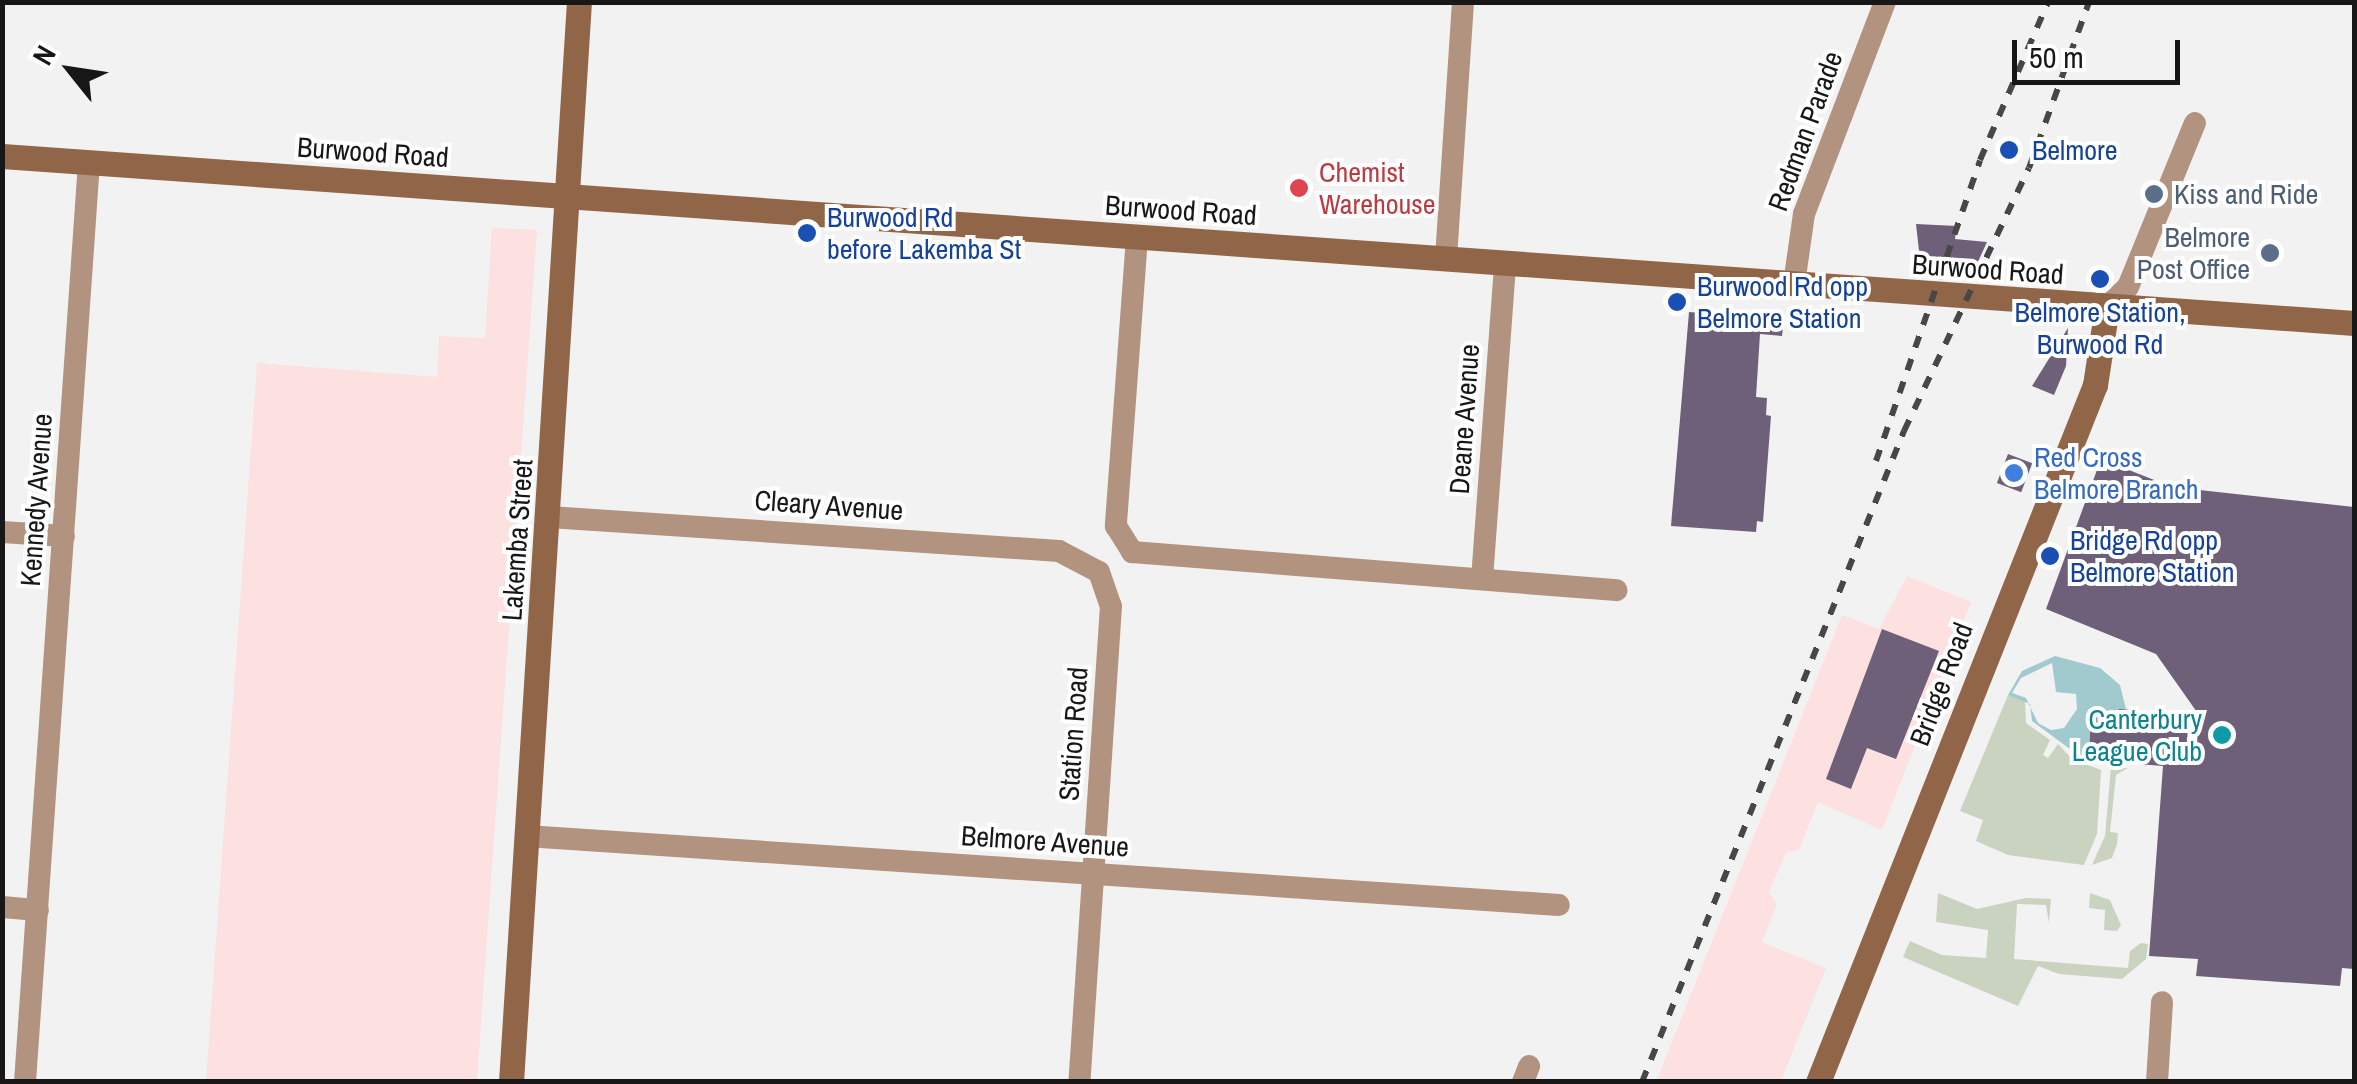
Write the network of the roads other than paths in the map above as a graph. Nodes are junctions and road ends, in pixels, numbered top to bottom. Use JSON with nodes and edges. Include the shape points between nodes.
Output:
{"nodes":[{"id":1,"x":579,"y":2,"type":"edge"},
{"id":2,"x":1463,"y":2,"type":"edge"},
{"id":3,"x":1885,"y":2,"type":"edge"},
{"id":4,"x":2195,"y":123,"type":"dead end"},
{"id":5,"x":2,"y":156,"type":"edge"},
{"id":6,"x":89,"y":162,"type":"junction"},
{"id":7,"x":570,"y":196,"type":"junction"},
{"id":8,"x":1138,"y":237,"type":"junction"},
{"id":9,"x":1446,"y":258,"type":"junction"},
{"id":10,"x":1506,"y":263,"type":"junction"},
{"id":11,"x":1794,"y":284,"type":"junction"},
{"id":12,"x":2108,"y":307,"type":"junction"},
{"id":13,"x":2354,"y":324,"type":"edge"},
{"id":14,"x":549,"y":517,"type":"junction"},
{"id":15,"x":2,"y":532,"type":"edge"},
{"id":16,"x":64,"y":536,"type":"junction"},
{"id":17,"x":1099,"y":572,"type":"joint"},
{"id":18,"x":1482,"y":579,"type":"junction"},
{"id":19,"x":1618,"y":590,"type":"dead end"},
{"id":20,"x":526,"y":836,"type":"junction"},
{"id":21,"x":1093,"y":874,"type":"junction"},
{"id":22,"x":1559,"y":905,"type":"dead end"},
{"id":23,"x":2,"y":907,"type":"edge"},
{"id":24,"x":38,"y":910,"type":"junction"},
{"id":25,"x":2162,"y":1002,"type":"dead end"},
{"id":26,"x":25,"y":1082,"type":"edge"},
{"id":27,"x":511,"y":1082,"type":"edge"},
{"id":28,"x":1079,"y":1082,"type":"edge"},
{"id":29,"x":1818,"y":1082,"type":"edge"},
{"id":30,"x":2157,"y":1082,"type":"edge"}],
"edges":[{"from":1,"to":7,"type":"main road","name":"Lakemba Street"},
{"from":2,"to":9,"type":"street"},
{"from":3,"to":11,"type":"street","name":"Redman Parade","via":[[1804,214]]},
{"from":4,"to":12,"type":"street","via":[[2128,287]]},
{"from":5,"to":6,"type":"main road","name":"Burwood Road"},
{"from":6,"to":7,"type":"main road","name":"Burwood Road"},
{"from":6,"to":16,"type":"street","name":"Kennedy Avenue"},
{"from":7,"to":8,"type":"main road","name":"Burwood Road"},
{"from":7,"to":14,"type":"main road","name":"Lakemba Street"},
{"from":8,"to":9,"type":"main road","name":"Burwood Road"},
{"from":8,"to":18,"type":"street","via":[[1116,526],[1126,547],[1150,558]]},
{"from":9,"to":10,"type":"main road","name":"Burwood Road"},
{"from":10,"to":11,"type":"main road","name":"Burwood Road"},
{"from":10,"to":18,"type":"street","name":"Deane Avenue"},
{"from":11,"to":12,"type":"main road","name":"Burwood Road"},
{"from":12,"to":13,"type":"main road","name":"Burwood Road"},
{"from":12,"to":29,"type":"main road","name":"Bridge Road","via":[[2095,386]]},
{"from":14,"to":17,"type":"street","name":"Cleary Avenue","via":[[1059,551]]},
{"from":14,"to":20,"type":"main road","name":"Lakemba Street"},
{"from":15,"to":16,"type":"street"},
{"from":16,"to":24,"type":"street","name":"Kennedy Avenue"},
{"from":17,"to":21,"type":"street","name":"Station Road","via":[[1111,606]]},
{"from":18,"to":19,"type":"street"},
{"from":20,"to":21,"type":"street","name":"Belmore Avenue"},
{"from":20,"to":27,"type":"main road","name":"Lakemba Street"},
{"from":21,"to":22,"type":"street","name":"Belmore Avenue"},
{"from":21,"to":28,"type":"street","name":"Station Road"},
{"from":23,"to":24,"type":"street"},
{"from":24,"to":26,"type":"street","name":"Kennedy Avenue"},
{"from":25,"to":30,"type":"street"}]}
